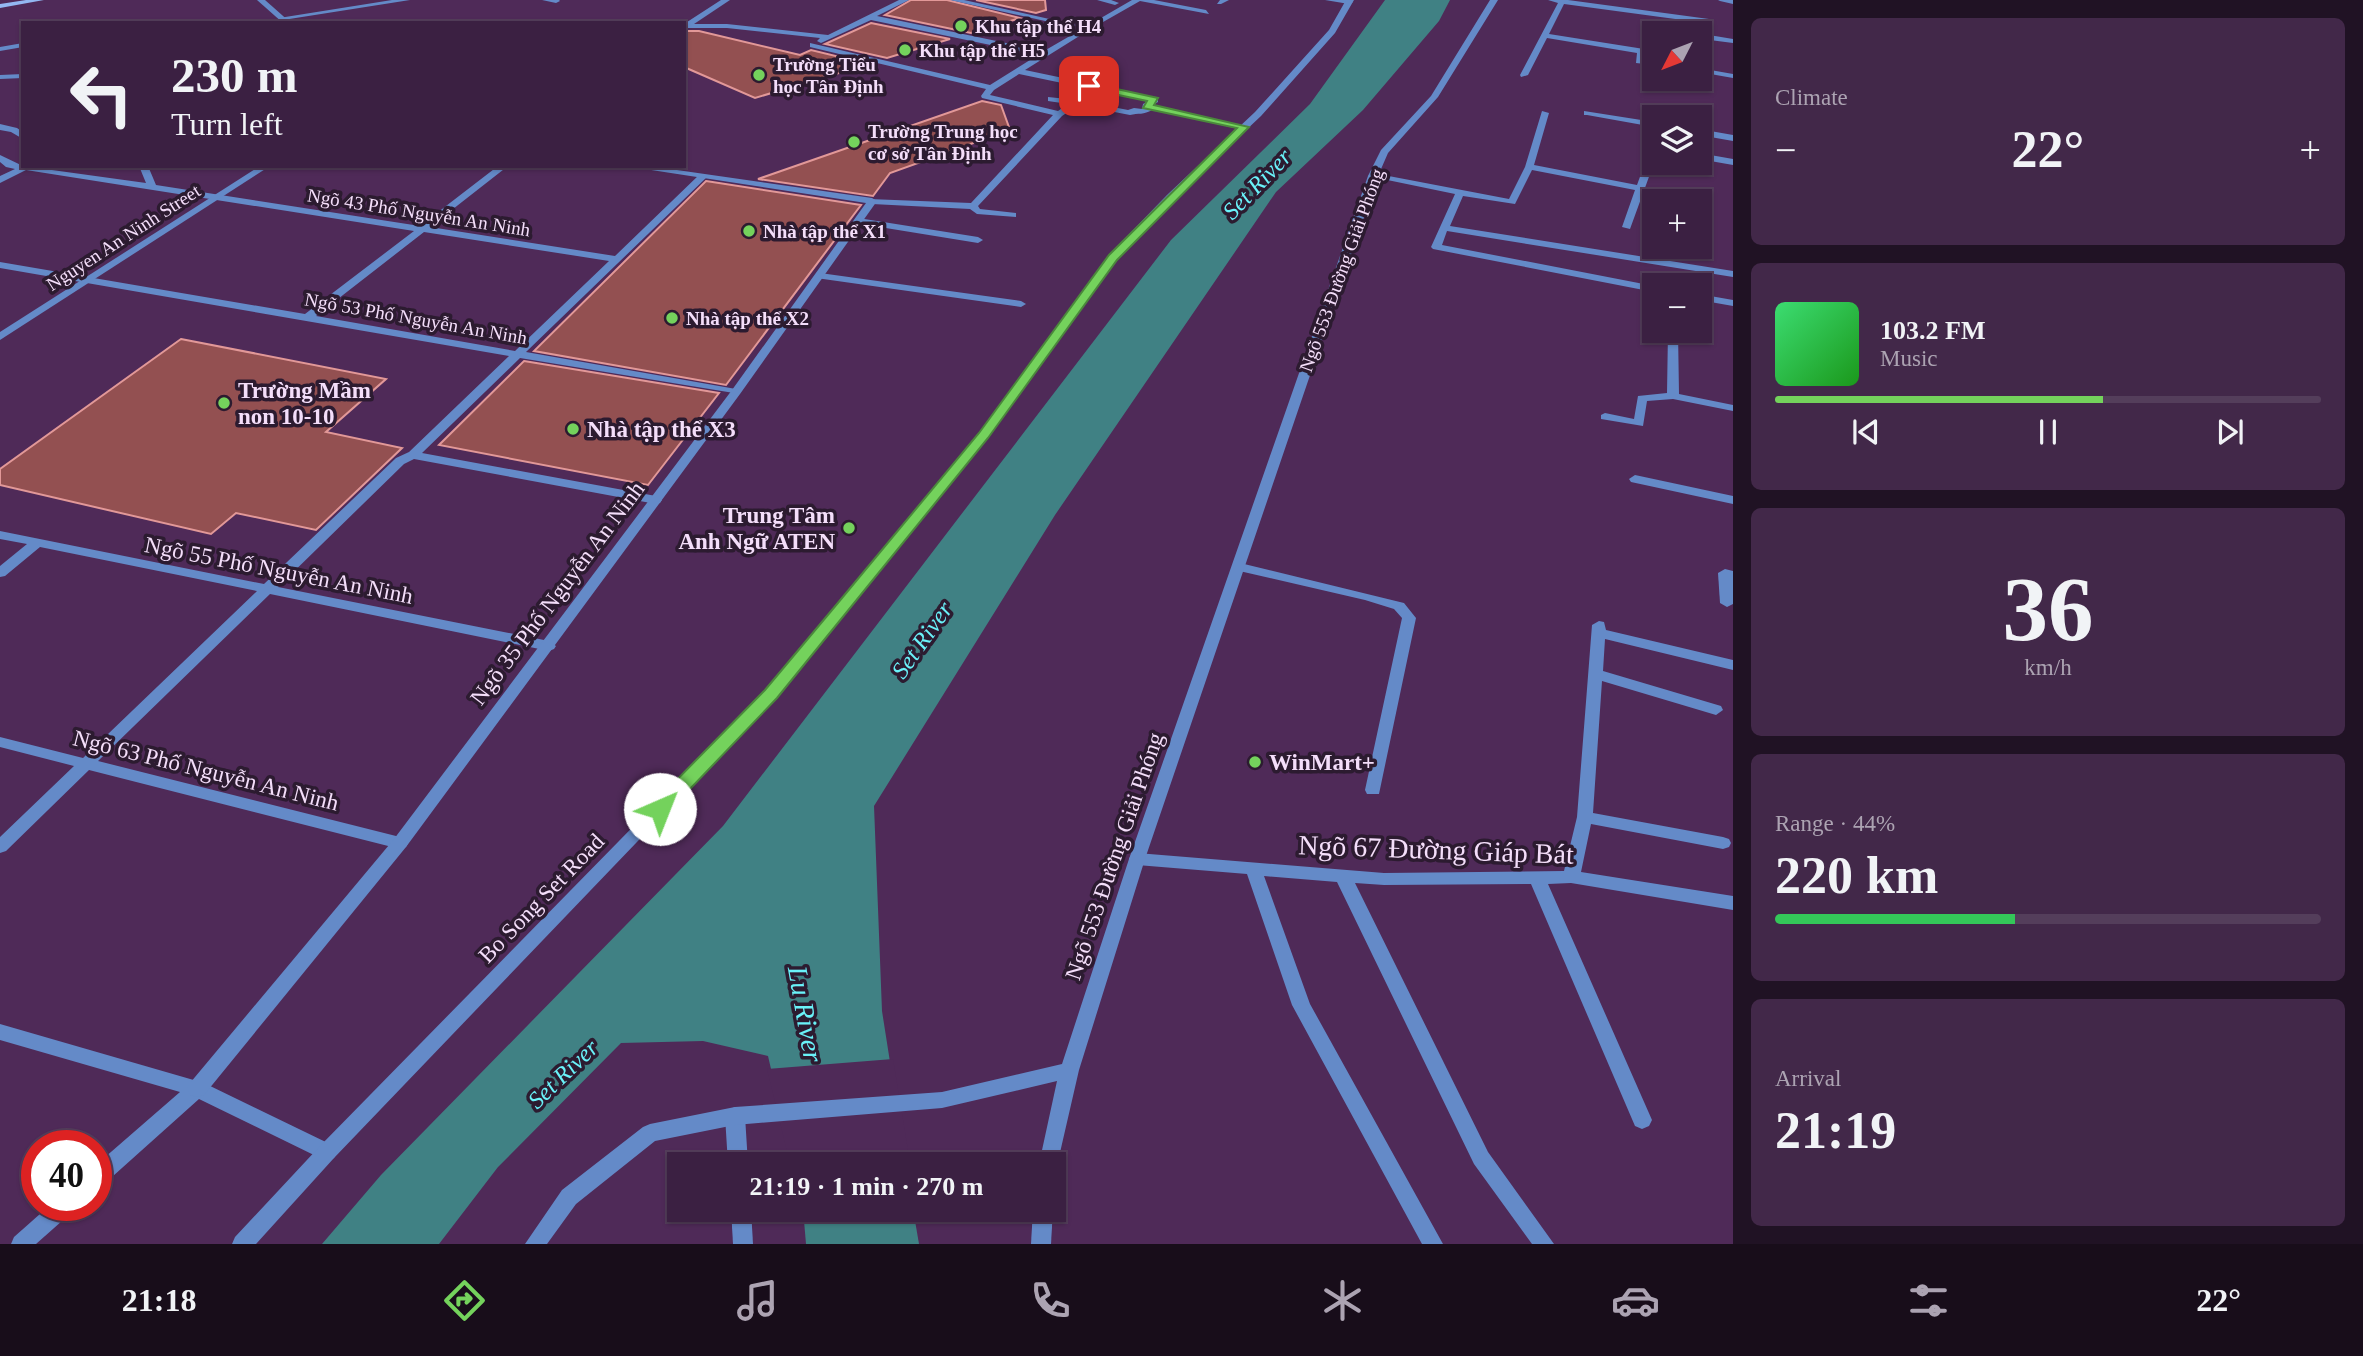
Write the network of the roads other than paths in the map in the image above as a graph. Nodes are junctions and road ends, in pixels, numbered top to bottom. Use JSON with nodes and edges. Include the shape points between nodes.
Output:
{"nodes":[{"id":1,"x":40,"y":0,"type":"edge"},
{"id":2,"x":261,"y":0,"type":"edge"},
{"id":3,"x":406,"y":0,"type":"edge"},
{"id":4,"x":546,"y":0,"type":"edge"},
{"id":5,"x":726,"y":0,"type":"edge"},
{"id":6,"x":885,"y":0,"type":"edge"},
{"id":7,"x":954,"y":0,"type":"edge"},
{"id":8,"x":1101,"y":0,"type":"edge"},
{"id":9,"x":1137,"y":0,"type":"edge"},
{"id":10,"x":1143,"y":0,"type":"edge"},
{"id":11,"x":1329,"y":0,"type":"edge"},
{"id":12,"x":1494,"y":0,"type":"edge"},
{"id":13,"x":1722,"y":0,"type":"edge"},
{"id":14,"x":556,"y":1,"type":"edge"},
{"id":15,"x":1350,"y":1,"type":"edge"},
{"id":16,"x":1557,"y":1,"type":"edge"},
{"id":17,"x":902,"y":2,"type":"edge"},
{"id":18,"x":1733,"y":2,"type":"edge"},
{"id":19,"x":1115,"y":3,"type":"dead end"},
{"id":20,"x":0,"y":6,"type":"edge"},
{"id":21,"x":1206,"y":12,"type":"dead end"},
{"id":22,"x":869,"y":17,"type":"junction"},
{"id":23,"x":286,"y":20,"type":"edge"},
{"id":24,"x":687,"y":25,"type":"edge"},
{"id":25,"x":1072,"y":25,"type":"dead end"},
{"id":26,"x":1546,"y":36,"type":"junction"},
{"id":27,"x":828,"y":37,"type":"junction"},
{"id":28,"x":21,"y":39,"type":"edge"},
{"id":29,"x":1733,"y":41,"type":"edge"},
{"id":30,"x":0,"y":42,"type":"edge"},
{"id":31,"x":21,"y":45,"type":"edge"},
{"id":32,"x":0,"y":49,"type":"edge"},
{"id":33,"x":1045,"y":54,"type":"junction"},
{"id":34,"x":1642,"y":61,"type":"edge"},
{"id":35,"x":1017,"y":71,"type":"junction"},
{"id":36,"x":1712,"y":72,"type":"edge"},
{"id":37,"x":1524,"y":75,"type":"dead end"},
{"id":38,"x":0,"y":76,"type":"edge"},
{"id":39,"x":21,"y":76,"type":"edge"},
{"id":40,"x":1733,"y":76,"type":"edge"},
{"id":41,"x":991,"y":88,"type":"junction"},
{"id":42,"x":1051,"y":99,"type":"dead end"},
{"id":43,"x":1075,"y":103,"type":"junction"},
{"id":44,"x":1151,"y":107,"type":"junction"},
{"id":45,"x":1545,"y":113,"type":"dead end"},
{"id":46,"x":1587,"y":113,"type":"dead end"},
{"id":47,"x":1059,"y":114,"type":"junction"},
{"id":48,"x":21,"y":121,"type":"edge"},
{"id":49,"x":1642,"y":123,"type":"edge"},
{"id":50,"x":0,"y":124,"type":"edge"},
{"id":51,"x":1244,"y":127,"type":"junction"},
{"id":52,"x":1712,"y":134,"type":"edge"},
{"id":53,"x":21,"y":135,"type":"edge"},
{"id":54,"x":1732,"y":138,"type":"edge"},
{"id":55,"x":0,"y":158,"type":"edge"},
{"id":56,"x":1712,"y":159,"type":"edge"},
{"id":57,"x":1730,"y":162,"type":"edge"},
{"id":58,"x":21,"y":166,"type":"edge"},
{"id":59,"x":1529,"y":167,"type":"junction"},
{"id":60,"x":25,"y":168,"type":"edge"},
{"id":61,"x":34,"y":168,"type":"edge"},
{"id":62,"x":144,"y":168,"type":"edge"},
{"id":63,"x":263,"y":168,"type":"edge"},
{"id":64,"x":501,"y":168,"type":"edge"},
{"id":65,"x":644,"y":168,"type":"edge"},
{"id":66,"x":1645,"y":175,"type":"edge"},
{"id":67,"x":703,"y":176,"type":"junction"},
{"id":68,"x":1373,"y":176,"type":"junction"},
{"id":69,"x":0,"y":180,"type":"edge"},
{"id":70,"x":151,"y":185,"type":"junction"},
{"id":71,"x":1640,"y":188,"type":"junction"},
{"id":72,"x":1460,"y":192,"type":"junction"},
{"id":73,"x":216,"y":198,"type":"junction"},
{"id":74,"x":872,"y":201,"type":"junction"},
{"id":75,"x":973,"y":206,"type":"junction"},
{"id":76,"x":1013,"y":215,"type":"dead end"},
{"id":77,"x":858,"y":221,"type":"junction"},
{"id":78,"x":1627,"y":227,"type":"dead end"},
{"id":79,"x":1444,"y":228,"type":"junction"},
{"id":80,"x":422,"y":230,"type":"junction"},
{"id":81,"x":978,"y":240,"type":"dead end"},
{"id":82,"x":617,"y":259,"type":"junction"},
{"id":83,"x":0,"y":265,"type":"edge"},
{"id":84,"x":1733,"y":274,"type":"edge"},
{"id":85,"x":820,"y":276,"type":"junction"},
{"id":86,"x":90,"y":279,"type":"junction"},
{"id":87,"x":1642,"y":287,"type":"edge"},
{"id":88,"x":1712,"y":299,"type":"edge"},
{"id":89,"x":1733,"y":303,"type":"edge"},
{"id":90,"x":1021,"y":304,"type":"dead end"},
{"id":91,"x":308,"y":317,"type":"junction"},
{"id":92,"x":0,"y":337,"type":"edge"},
{"id":93,"x":1673,"y":343,"type":"edge"},
{"id":94,"x":518,"y":354,"type":"junction"},
{"id":95,"x":736,"y":392,"type":"junction"},
{"id":96,"x":1673,"y":396,"type":"junction"},
{"id":97,"x":1733,"y":408,"type":"edge"},
{"id":98,"x":1605,"y":418,"type":"dead end"},
{"id":99,"x":413,"y":455,"type":"junction"},
{"id":100,"x":1636,"y":479,"type":"dead end"},
{"id":101,"x":656,"y":500,"type":"junction"},
{"id":102,"x":1733,"y":500,"type":"edge"},
{"id":103,"x":0,"y":536,"type":"edge"},
{"id":104,"x":37,"y":543,"type":"junction"},
{"id":105,"x":1240,"y":567,"type":"junction"},
{"id":106,"x":0,"y":573,"type":"edge"},
{"id":107,"x":1733,"y":575,"type":"edge"},
{"id":108,"x":268,"y":589,"type":"junction"},
{"id":109,"x":1727,"y":603,"type":"dead end"},
{"id":110,"x":549,"y":646,"type":"junction"},
{"id":111,"x":1733,"y":665,"type":"edge"},
{"id":112,"x":1595,"y":674,"type":"junction"},
{"id":113,"x":1716,"y":710,"type":"dead end"},
{"id":114,"x":0,"y":742,"type":"edge"},
{"id":115,"x":86,"y":764,"type":"junction"},
{"id":116,"x":1373,"y":790,"type":"dead end"},
{"id":117,"x":1585,"y":817,"type":"junction"},
{"id":118,"x":400,"y":843,"type":"junction"},
{"id":119,"x":1723,"y":843,"type":"dead end"},
{"id":120,"x":0,"y":847,"type":"edge"},
{"id":121,"x":1137,"y":859,"type":"junction"},
{"id":122,"x":1252,"y":868,"type":"junction"},
{"id":123,"x":1343,"y":876,"type":"junction"},
{"id":124,"x":1537,"y":877,"type":"junction"},
{"id":125,"x":1571,"y":877,"type":"junction"},
{"id":126,"x":1733,"y":903,"type":"edge"},
{"id":127,"x":0,"y":1032,"type":"edge"},
{"id":128,"x":1069,"y":1070,"type":"junction"},
{"id":129,"x":197,"y":1089,"type":"junction"},
{"id":130,"x":735,"y":1116,"type":"junction"},
{"id":131,"x":1642,"y":1120,"type":"dead end"},
{"id":132,"x":327,"y":1152,"type":"junction"},
{"id":133,"x":737,"y":1152,"type":"edge"},
{"id":134,"x":1052,"y":1152,"type":"edge"},
{"id":135,"x":112,"y":1164,"type":"edge"},
{"id":136,"x":47,"y":1221,"type":"edge"},
{"id":137,"x":742,"y":1222,"type":"edge"},
{"id":138,"x":1042,"y":1222,"type":"edge"},
{"id":139,"x":21,"y":1244,"type":"edge"},
{"id":140,"x":242,"y":1244,"type":"edge"},
{"id":141,"x":535,"y":1244,"type":"edge"},
{"id":142,"x":743,"y":1244,"type":"edge"},
{"id":143,"x":1041,"y":1244,"type":"edge"},
{"id":144,"x":1433,"y":1244,"type":"edge"},
{"id":145,"x":1544,"y":1244,"type":"edge"}],
"edges":[{"from":1,"to":20,"type":"main road"},
{"from":2,"to":23,"type":"street"},
{"from":3,"to":23,"type":"street"},
{"from":4,"to":14,"type":"street"},
{"from":5,"to":24,"type":"street"},
{"from":6,"to":17,"type":"street"},
{"from":7,"to":25,"type":"street"},
{"from":8,"to":19,"type":"street"},
{"from":9,"to":33,"type":"street"},
{"from":10,"to":21,"type":"street"},
{"from":11,"to":15,"type":"street"},
{"from":12,"to":68,"type":"street","name":"Ngõ 553 Đường Giải Phóng","via":[[1434,97],[1384,152]]},
{"from":13,"to":18,"type":"street"},
{"from":15,"to":51,"type":"street","name":"Bo Song Set Road","via":[[1332,31]]},
{"from":16,"to":26,"type":"street"},
{"from":16,"to":29,"type":"street","via":[[1709,21],[1705,37]]},
{"from":17,"to":22,"type":"street"},
{"from":22,"to":27,"type":"street"},
{"from":22,"to":33,"type":"street"},
{"from":24,"to":27,"type":"street"},
{"from":26,"to":34,"type":"street","via":[[1641,51]]},
{"from":26,"to":37,"type":"street"},
{"from":27,"to":41,"type":"street","via":[[813,45]]},
{"from":28,"to":30,"type":"street"},
{"from":31,"to":32,"type":"street"},
{"from":33,"to":35,"type":"street"},
{"from":35,"to":41,"type":"street"},
{"from":35,"to":44,"type":"street","via":[[1155,100],[1146,106]]},
{"from":36,"to":40,"type":"street"},
{"from":38,"to":39,"type":"street"},
{"from":41,"to":47,"type":"street","via":[[985,96]]},
{"from":42,"to":43,"type":"street"},
{"from":43,"to":44,"type":"street","via":[[1130,113]]},
{"from":43,"to":47,"type":"street"},
{"from":44,"to":51,"type":"street"},
{"from":45,"to":59,"type":"street"},
{"from":46,"to":49,"type":"street"},
{"from":47,"to":75,"type":"street"},
{"from":48,"to":50,"type":"street"},
{"from":50,"to":53,"type":"street"},
{"from":51,"to":132,"type":"street","name":"Bo Song Set Road","via":[[1113,257],[984,435],[771,694]]},
{"from":52,"to":54,"type":"street"},
{"from":54,"to":57,"type":"street"},
{"from":55,"to":58,"type":"street","name":"Ngõ 43 Phố Nguyễn An Ninh"},
{"from":56,"to":57,"type":"street"},
{"from":59,"to":71,"type":"street"},
{"from":59,"to":72,"type":"street","via":[[1512,202]]},
{"from":60,"to":69,"type":"street"},
{"from":61,"to":70,"type":"street","name":"Ngõ 43 Phố Nguyễn An Ninh"},
{"from":62,"to":70,"type":"street"},
{"from":63,"to":73,"type":"street","name":"Nguyen An Ninh Street"},
{"from":64,"to":80,"type":"street"},
{"from":65,"to":67,"type":"street"},
{"from":66,"to":71,"type":"street"},
{"from":67,"to":74,"type":"street"},
{"from":67,"to":82,"type":"street"},
{"from":68,"to":72,"type":"street"},
{"from":68,"to":105,"type":"street","name":"Ngõ 553 Đường Giải Phóng"},
{"from":70,"to":73,"type":"street","name":"Ngõ 43 Phố Nguyễn An Ninh"},
{"from":71,"to":78,"type":"street"},
{"from":72,"to":79,"type":"street"},
{"from":73,"to":80,"type":"street","name":"Ngõ 43 Phố Nguyễn An Ninh"},
{"from":73,"to":86,"type":"street","name":"Nguyen An Ninh Street"},
{"from":74,"to":75,"type":"street"},
{"from":74,"to":77,"type":"street","name":"Ngõ 35 Phố Nguyễn An Ninh"},
{"from":75,"to":76,"type":"street","via":[[977,211]]},
{"from":77,"to":81,"type":"street"},
{"from":77,"to":85,"type":"street","name":"Ngõ 35 Phố Nguyễn An Ninh"},
{"from":79,"to":84,"type":"street"},
{"from":79,"to":87,"type":"street","via":[[1436,247]]},
{"from":80,"to":82,"type":"street","name":"Ngõ 43 Phố Nguyễn An Ninh"},
{"from":80,"to":91,"type":"street"},
{"from":82,"to":94,"type":"street"},
{"from":83,"to":86,"type":"street","name":"Ngõ 53 Phố Nguyễn An Ninh"},
{"from":85,"to":90,"type":"street"},
{"from":85,"to":95,"type":"street","name":"Ngõ 35 Phố Nguyễn An Ninh"},
{"from":86,"to":91,"type":"street","name":"Ngõ 53 Phố Nguyễn An Ninh"},
{"from":86,"to":92,"type":"street","name":"Nguyen An Ninh Street"},
{"from":88,"to":89,"type":"street"},
{"from":91,"to":94,"type":"street","name":"Ngõ 53 Phố Nguyễn An Ninh"},
{"from":93,"to":96,"type":"street"},
{"from":94,"to":95,"type":"street","name":"Ngõ 53 Phố Nguyễn An Ninh"},
{"from":94,"to":99,"type":"street"},
{"from":95,"to":101,"type":"street","name":"Ngõ 35 Phố Nguyễn An Ninh"},
{"from":96,"to":97,"type":"street"},
{"from":96,"to":98,"type":"street","via":[[1642,398],[1639,424]]},
{"from":99,"to":101,"type":"street"},
{"from":99,"to":108,"type":"street","via":[[400,461]]},
{"from":100,"to":102,"type":"street"},
{"from":101,"to":110,"type":"street","name":"Ngõ 35 Phố Nguyễn An Ninh"},
{"from":103,"to":104,"type":"street","name":"Ngõ 55 Phố Nguyễn An Ninh"},
{"from":104,"to":106,"type":"street"},
{"from":104,"to":108,"type":"street","name":"Ngõ 55 Phố Nguyễn An Ninh"},
{"from":105,"to":116,"type":"street","via":[[1399,606],[1409,618]]},
{"from":105,"to":121,"type":"street","name":"Ngõ 553 Đường Giải Phóng"},
{"from":107,"to":109,"type":"street","via":[[1725,573]]},
{"from":108,"to":110,"type":"street","name":"Ngõ 55 Phố Nguyễn An Ninh"},
{"from":108,"to":115,"type":"street"},
{"from":110,"to":118,"type":"street","name":"Ngõ 35 Phố Nguyễn An Ninh"},
{"from":111,"to":112,"type":"street","via":[[1598,629]]},
{"from":112,"to":113,"type":"street"},
{"from":112,"to":117,"type":"street"},
{"from":114,"to":115,"type":"street","name":"Ngõ 63 Phố Nguyễn An Ninh"},
{"from":115,"to":118,"type":"street","name":"Ngõ 63 Phố Nguyễn An Ninh"},
{"from":115,"to":120,"type":"street"},
{"from":117,"to":119,"type":"street"},
{"from":117,"to":125,"type":"street"},
{"from":118,"to":129,"type":"street","name":"Ngõ 35 Phố Nguyễn An Ninh"},
{"from":121,"to":122,"type":"street","name":"Ngõ 67 Đường Giáp Bát"},
{"from":121,"to":128,"type":"street","name":"Ngõ 553 Đường Giải Phóng"},
{"from":122,"to":123,"type":"street","name":"Ngõ 67 Đường Giáp Bát"},
{"from":122,"to":144,"type":"street","via":[[1301,1004]]},
{"from":123,"to":124,"type":"street","name":"Ngõ 67 Đường Giáp Bát"},
{"from":123,"to":145,"type":"street","via":[[1481,1158]]},
{"from":124,"to":125,"type":"street","name":"Ngõ 67 Đường Giáp Bát"},
{"from":124,"to":131,"type":"street"},
{"from":125,"to":126,"type":"street","name":"Ngõ 67 Đường Giáp Bát"},
{"from":127,"to":129,"type":"street"},
{"from":128,"to":130,"type":"street","via":[[942,1100]]},
{"from":128,"to":134,"type":"street","name":"Ngõ 553 Đường Giải Phóng"},
{"from":129,"to":132,"type":"street"},
{"from":129,"to":135,"type":"street","name":"Ngõ 35 Phố Nguyễn An Ninh"},
{"from":130,"to":133,"type":"street"},
{"from":130,"to":141,"type":"street","via":[[650,1133],[569,1197]]},
{"from":132,"to":140,"type":"street","name":"Bo Song Set Road"},
{"from":136,"to":139,"type":"street"},
{"from":137,"to":142,"type":"street"},
{"from":138,"to":143,"type":"street"}]}
